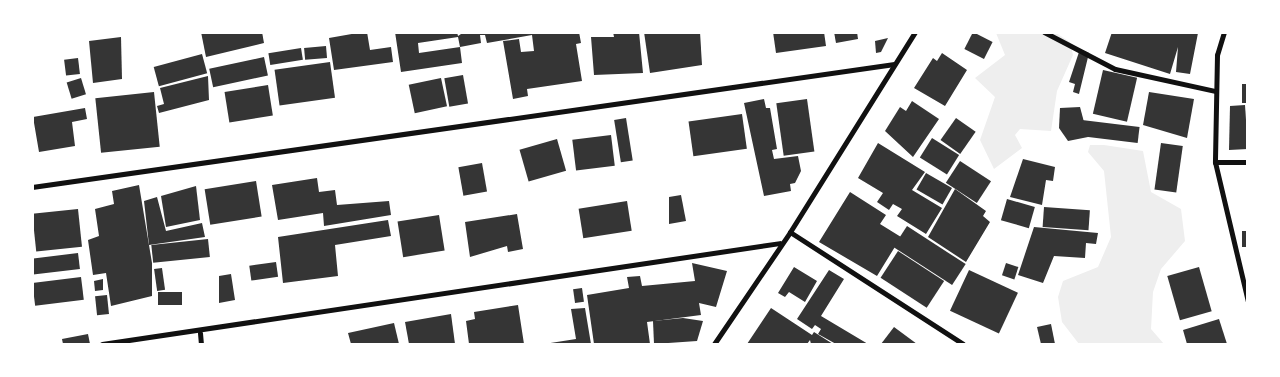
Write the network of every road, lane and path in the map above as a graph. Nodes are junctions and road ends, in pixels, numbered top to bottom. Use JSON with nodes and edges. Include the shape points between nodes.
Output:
{"nodes":[{"id":1,"x":914,"y":32,"type":"edge"},
{"id":2,"x":1044,"y":32,"type":"edge"},
{"id":3,"x":1224,"y":32,"type":"edge"},
{"id":4,"x":894,"y":64,"type":"junction"},
{"id":5,"x":1215,"y":91,"type":"junction"},
{"id":6,"x":1215,"y":162,"type":"junction"},
{"id":7,"x":1248,"y":162,"type":"edge"},
{"id":8,"x":32,"y":187,"type":"edge"},
{"id":9,"x":790,"y":232,"type":"junction"},
{"id":10,"x":780,"y":243,"type":"junction"},
{"id":11,"x":1248,"y":302,"type":"edge"},
{"id":12,"x":200,"y":333,"type":"junction"},
{"id":13,"x":102,"y":344,"type":"edge"},
{"id":14,"x":202,"y":344,"type":"edge"},
{"id":15,"x":714,"y":344,"type":"edge"},
{"id":16,"x":963,"y":344,"type":"edge"}],
"edges":[{"from":1,"to":4,"type":"street"},
{"from":2,"to":5,"type":"street","via":[[1115,69]]},
{"from":3,"to":5,"type":"street"},
{"from":4,"to":8,"type":"street"},
{"from":4,"to":9,"type":"street"},
{"from":5,"to":6,"type":"street"},
{"from":6,"to":7,"type":"street"},
{"from":6,"to":11,"type":"street"},
{"from":9,"to":10,"type":"street"},
{"from":9,"to":16,"type":"street"},
{"from":10,"to":12,"type":"street"},
{"from":10,"to":15,"type":"street"},
{"from":12,"to":13,"type":"street"},
{"from":12,"to":14,"type":"street"}]}
